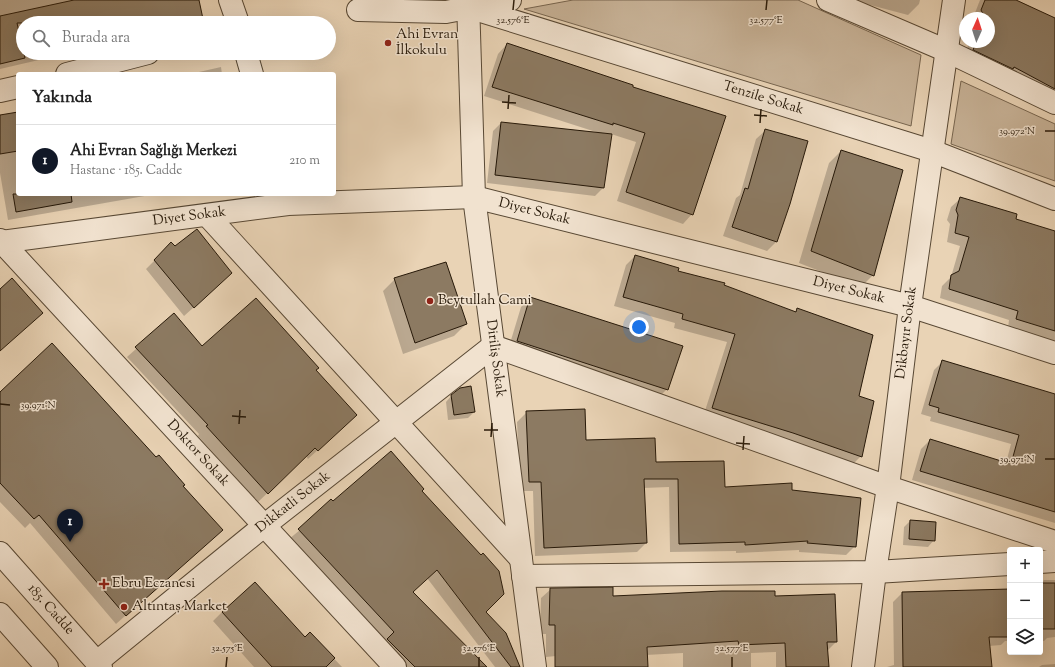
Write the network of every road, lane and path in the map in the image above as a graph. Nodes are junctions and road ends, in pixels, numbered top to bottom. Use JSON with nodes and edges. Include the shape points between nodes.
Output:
{"nodes":[{"id":1,"x":230,"y":0,"type":"edge"},
{"id":2,"x":510,"y":0,"type":"edge"},
{"id":3,"x":828,"y":0,"type":"edge"},
{"id":4,"x":954,"y":0,"type":"edge"},
{"id":5,"x":468,"y":4,"type":"edge"},
{"id":6,"x":358,"y":10,"type":"dead end"},
{"id":7,"x":236,"y":16,"type":"edge"},
{"id":8,"x":947,"y":51,"type":"junction"},
{"id":9,"x":121,"y":60,"type":"edge"},
{"id":10,"x":248,"y":60,"type":"edge"},
{"id":11,"x":75,"y":72,"type":"edge"},
{"id":12,"x":251,"y":72,"type":"edge"},
{"id":13,"x":16,"y":87,"type":"edge"},
{"id":14,"x":0,"y":91,"type":"edge"},
{"id":15,"x":1055,"y":103,"type":"edge"},
{"id":16,"x":932,"y":151,"type":"junction"},
{"id":17,"x":474,"y":197,"type":"junction"},
{"id":18,"x":286,"y":199,"type":"edge"},
{"id":19,"x":1055,"y":199,"type":"edge"},
{"id":20,"x":207,"y":215,"type":"junction"},
{"id":21,"x":0,"y":240,"type":"edge"},
{"id":22,"x":910,"y":306,"type":"junction"},
{"id":23,"x":494,"y":346,"type":"junction"},
{"id":24,"x":1055,"y":353,"type":"edge"},
{"id":25,"x":397,"y":423,"type":"junction"},
{"id":26,"x":888,"y":487,"type":"junction"},
{"id":27,"x":265,"y":525,"type":"junction"},
{"id":28,"x":1055,"y":542,"type":"edge"},
{"id":29,"x":0,"y":553,"type":"edge"},
{"id":30,"x":1055,"y":561,"type":"edge"},
{"id":31,"x":1043,"y":562,"type":"edge"},
{"id":32,"x":1007,"y":564,"type":"edge"},
{"id":33,"x":522,"y":567,"type":"junction"},
{"id":34,"x":874,"y":572,"type":"junction"},
{"id":35,"x":0,"y":614,"type":"edge"},
{"id":36,"x":99,"y":665,"type":"edge"},
{"id":37,"x":47,"y":667,"type":"edge"},
{"id":38,"x":394,"y":667,"type":"edge"},
{"id":39,"x":535,"y":667,"type":"edge"},
{"id":40,"x":863,"y":667,"type":"edge"}],
"edges":[{"from":1,"to":7,"type":"street"},
{"from":2,"to":5,"type":"street"},
{"from":3,"to":8,"type":"street"},
{"from":4,"to":8,"type":"street","name":"Dikbayır Sokak"},
{"from":5,"to":6,"type":"street","via":[[446,12]]},
{"from":5,"to":16,"type":"street","name":"Tenzile Sokak"},
{"from":5,"to":17,"type":"street","name":"Diriliş Sokak"},
{"from":8,"to":15,"type":"street"},
{"from":8,"to":16,"type":"street","name":"Dikbayır Sokak"},
{"from":9,"to":11,"type":"street"},
{"from":10,"to":12,"type":"street"},
{"from":13,"to":14,"type":"street"},
{"from":16,"to":19,"type":"street","name":"Tenzile Sokak"},
{"from":16,"to":22,"type":"street","name":"Dikbayır Sokak"},
{"from":17,"to":18,"type":"street","name":"Diyet Sokak"},
{"from":17,"to":22,"type":"street","name":"Diyet Sokak"},
{"from":17,"to":23,"type":"street","name":"Diriliş Sokak"},
{"from":18,"to":20,"type":"street","name":"Diyet Sokak"},
{"from":20,"to":21,"type":"street","name":"Diyet Sokak"},
{"from":20,"to":25,"type":"street"},
{"from":21,"to":27,"type":"street","name":"Doktor Sokak"},
{"from":22,"to":24,"type":"street","name":"Diyet Sokak"},
{"from":22,"to":26,"type":"street","name":"Dikbayır Sokak"},
{"from":23,"to":25,"type":"street","name":"Dikkatli Sokak"},
{"from":23,"to":26,"type":"street"},
{"from":23,"to":33,"type":"street","name":"Diriliş Sokak"},
{"from":25,"to":27,"type":"street","name":"Dikkatli Sokak"},
{"from":25,"to":33,"type":"street"},
{"from":26,"to":28,"type":"street"},
{"from":26,"to":34,"type":"street","name":"Dikbayır Sokak"},
{"from":27,"to":36,"type":"street","name":"Dikkatli Sokak"},
{"from":27,"to":38,"type":"street","name":"Doktor Sokak"},
{"from":29,"to":36,"type":"street","name":"185. Cadde"},
{"from":30,"to":31,"type":"street"},
{"from":32,"to":34,"type":"street"},
{"from":33,"to":34,"type":"street"},
{"from":33,"to":39,"type":"street","name":"Diriliş Sokak"},
{"from":34,"to":40,"type":"street","name":"Dikbayır Sokak"},
{"from":35,"to":37,"type":"street"}]}
